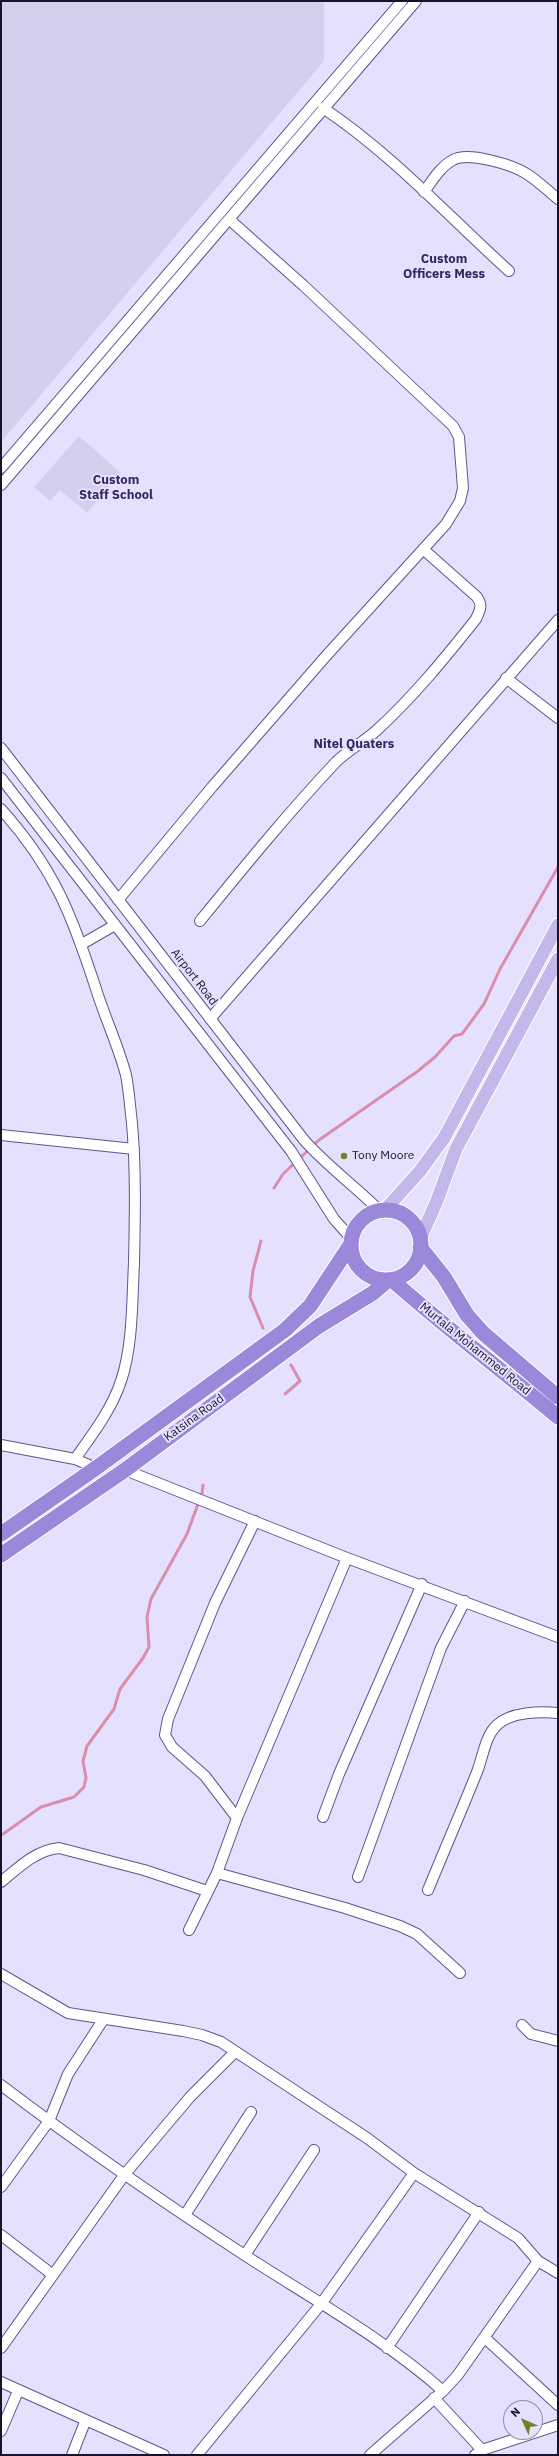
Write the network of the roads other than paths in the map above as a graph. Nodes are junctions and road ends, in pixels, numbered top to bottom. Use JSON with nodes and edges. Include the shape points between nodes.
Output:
{"nodes":[{"id":1,"x":402,"y":1,"type":"edge"},
{"id":2,"x":416,"y":1,"type":"edge"},
{"id":3,"x":323,"y":108,"type":"junction"},
{"id":4,"x":424,"y":192,"type":"junction"},
{"id":5,"x":558,"y":200,"type":"edge"},
{"id":6,"x":230,"y":220,"type":"junction"},
{"id":7,"x":509,"y":271,"type":"dead end"},
{"id":8,"x":1,"y":468,"type":"edge"},
{"id":9,"x":1,"y":485,"type":"edge"},
{"id":10,"x":423,"y":549,"type":"junction"},
{"id":11,"x":558,"y":620,"type":"edge"},
{"id":12,"x":506,"y":678,"type":"junction"},
{"id":13,"x":558,"y":718,"type":"edge"},
{"id":14,"x":1,"y":748,"type":"edge"},
{"id":15,"x":1,"y":778,"type":"edge"},
{"id":16,"x":1,"y":809,"type":"edge"},
{"id":17,"x":118,"y":900,"type":"junction"},
{"id":18,"x":200,"y":921,"type":"dead end"},
{"id":19,"x":115,"y":925,"type":"junction"},
{"id":20,"x":558,"y":926,"type":"edge"},
{"id":21,"x":82,"y":944,"type":"junction"},
{"id":22,"x":558,"y":959,"type":"edge"},
{"id":23,"x":210,"y":1019,"type":"junction"},
{"id":24,"x":1,"y":1135,"type":"edge"},
{"id":25,"x":134,"y":1149,"type":"junction"},
{"id":26,"x":382,"y":1210,"type":"junction"},
{"id":27,"x":351,"y":1241,"type":"junction"},
{"id":28,"x":420,"y":1243,"type":"junction"},
{"id":29,"x":389,"y":1280,"type":"junction"},
{"id":30,"x":558,"y":1397,"type":"edge"},
{"id":31,"x":558,"y":1417,"type":"edge"},
{"id":32,"x":1,"y":1445,"type":"edge"},
{"id":33,"x":75,"y":1459,"type":"junction"},
{"id":34,"x":96,"y":1468,"type":"junction"},
{"id":35,"x":125,"y":1470,"type":"junction"},
{"id":36,"x":255,"y":1521,"type":"junction"},
{"id":37,"x":1,"y":1534,"type":"edge"},
{"id":38,"x":1,"y":1555,"type":"edge"},
{"id":39,"x":347,"y":1558,"type":"junction"},
{"id":40,"x":422,"y":1584,"type":"junction"},
{"id":41,"x":465,"y":1601,"type":"junction"},
{"id":42,"x":558,"y":1637,"type":"edge"},
{"id":43,"x":558,"y":1713,"type":"edge"},
{"id":44,"x":323,"y":1817,"type":"dead end"},
{"id":45,"x":236,"y":1818,"type":"junction"},
{"id":46,"x":217,"y":1873,"type":"junction"},
{"id":47,"x":358,"y":1876,"type":"dead end"},
{"id":48,"x":1,"y":1882,"type":"edge"},
{"id":49,"x":428,"y":1890,"type":"dead end"},
{"id":50,"x":207,"y":1891,"type":"junction"},
{"id":51,"x":189,"y":1930,"type":"dead end"},
{"id":52,"x":460,"y":1973,"type":"dead end"},
{"id":53,"x":1,"y":1974,"type":"edge"},
{"id":54,"x":103,"y":2020,"type":"junction"},
{"id":55,"x":522,"y":2025,"type":"dead end"},
{"id":56,"x":558,"y":2041,"type":"edge"},
{"id":57,"x":235,"y":2052,"type":"junction"},
{"id":58,"x":1,"y":2085,"type":"edge"},
{"id":59,"x":251,"y":2112,"type":"dead end"},
{"id":60,"x":49,"y":2121,"type":"junction"},
{"id":61,"x":314,"y":2150,"type":"dead end"},
{"id":62,"x":414,"y":2173,"type":"junction"},
{"id":63,"x":125,"y":2174,"type":"junction"},
{"id":64,"x":1,"y":2187,"type":"edge"},
{"id":65,"x":479,"y":2212,"type":"junction"},
{"id":66,"x":185,"y":2214,"type":"junction"},
{"id":67,"x":1,"y":2235,"type":"edge"},
{"id":68,"x":245,"y":2255,"type":"junction"},
{"id":69,"x":538,"y":2261,"type":"junction"},
{"id":70,"x":558,"y":2273,"type":"edge"},
{"id":71,"x":53,"y":2275,"type":"junction"},
{"id":72,"x":321,"y":2304,"type":"junction"},
{"id":73,"x":485,"y":2338,"type":"junction"},
{"id":74,"x":1,"y":2348,"type":"edge"},
{"id":75,"x":386,"y":2348,"type":"junction"},
{"id":76,"x":1,"y":2382,"type":"edge"},
{"id":77,"x":18,"y":2391,"type":"junction"},
{"id":78,"x":443,"y":2391,"type":"junction"},
{"id":79,"x":434,"y":2398,"type":"junction"},
{"id":80,"x":558,"y":2405,"type":"edge"},
{"id":81,"x":85,"y":2422,"type":"junction"},
{"id":82,"x":558,"y":2425,"type":"edge"},
{"id":83,"x":1,"y":2431,"type":"edge"},
{"id":84,"x":478,"y":2453,"type":"edge"},
{"id":85,"x":72,"y":2455,"type":"edge"},
{"id":86,"x":164,"y":2455,"type":"edge"},
{"id":87,"x":197,"y":2455,"type":"edge"},
{"id":88,"x":370,"y":2455,"type":"edge"}],
"edges":[{"from":1,"to":8,"type":"street"},
{"from":2,"to":3,"type":"street"},
{"from":3,"to":4,"type":"street","via":[[347,123],[375,146]]},
{"from":3,"to":6,"type":"street"},
{"from":4,"to":5,"type":"street","via":[[446,164],[462,157],[472,157],[515,168],[527,174]]},
{"from":4,"to":7,"type":"street"},
{"from":6,"to":9,"type":"street"},
{"from":6,"to":10,"type":"street","via":[[387,362],[458,433],[462,494],[446,524]]},
{"from":10,"to":17,"type":"street","via":[[222,775]]},
{"from":10,"to":18,"type":"street","via":[[477,597],[481,603],[481,610],[476,619],[404,704],[375,732],[336,763],[275,830]]},
{"from":11,"to":12,"type":"street"},
{"from":12,"to":13,"type":"street"},
{"from":12,"to":23,"type":"street"},
{"from":14,"to":17,"type":"street","name":"Airport Road"},
{"from":15,"to":19,"type":"street"},
{"from":16,"to":21,"type":"street","via":[[50,873],[69,910]]},
{"from":17,"to":23,"type":"street","name":"Airport Road"},
{"from":19,"to":21,"type":"street"},
{"from":19,"to":27,"type":"street","via":[[306,1171],[334,1219]]},
{"from":20,"to":26,"type":"main road","via":[[444,1138],[420,1171]]},
{"from":21,"to":25,"type":"street","via":[[96,992],[115,1037],[126,1077]]},
{"from":22,"to":28,"type":"main road","via":[[456,1149]]},
{"from":23,"to":26,"type":"street","name":"Airport Road","via":[[321,1159]]},
{"from":24,"to":25,"type":"street"},
{"from":25,"to":33,"type":"street","via":[[136,1187],[132,1308],[121,1381],[101,1422]]},
{"from":26,"to":27,"type":"highway","via":[[360,1222]]},
{"from":26,"to":28,"type":"highway","via":[[398,1212],[408,1218],[416,1228]]},
{"from":27,"to":29,"type":"highway","via":[[355,1261],[362,1271],[372,1277]]},
{"from":27,"to":34,"type":"highway","name":"Katsina Road","via":[[310,1306],[298,1319]]},
{"from":28,"to":29,"type":"highway","via":[[418,1260],[410,1270]]},
{"from":28,"to":30,"type":"highway","name":"Murtala Mohammed Road","via":[[467,1315],[483,1333]]},
{"from":29,"to":31,"type":"highway","name":"Murtala Mohammed Road"},
{"from":29,"to":35,"type":"highway","name":"Katsina Road","via":[[373,1293],[319,1326]]},
{"from":32,"to":33,"type":"street"},
{"from":33,"to":34,"type":"street"},
{"from":34,"to":37,"type":"highway","name":"Katsina Road"},
{"from":35,"to":36,"type":"street"},
{"from":35,"to":38,"type":"highway","name":"Katsina Road"},
{"from":36,"to":39,"type":"street"},
{"from":36,"to":45,"type":"street","via":[[215,1603],[168,1719],[165,1735],[172,1748],[205,1776]]},
{"from":39,"to":40,"type":"street"},
{"from":39,"to":45,"type":"street"},
{"from":40,"to":41,"type":"street"},
{"from":40,"to":44,"type":"street","via":[[338,1774]]},
{"from":41,"to":42,"type":"street"},
{"from":41,"to":47,"type":"street","via":[[441,1648]]},
{"from":43,"to":49,"type":"street","via":[[545,1712],[507,1718],[497,1724],[490,1733],[478,1771]]},
{"from":45,"to":46,"type":"street"},
{"from":46,"to":50,"type":"street"},
{"from":46,"to":52,"type":"street","via":[[346,1908],[400,1926],[417,1934]]},
{"from":48,"to":50,"type":"street","via":[[38,1854],[59,1848],[144,1870]]},
{"from":50,"to":51,"type":"street"},
{"from":53,"to":54,"type":"street","via":[[68,2013]]},
{"from":54,"to":57,"type":"street","via":[[202,2035],[221,2042]]},
{"from":54,"to":60,"type":"street","via":[[68,2074]]},
{"from":55,"to":56,"type":"street","via":[[532,2034]]},
{"from":57,"to":62,"type":"street","via":[[368,2138]]},
{"from":57,"to":63,"type":"street","via":[[190,2097]]},
{"from":58,"to":60,"type":"street"},
{"from":59,"to":66,"type":"street"},
{"from":60,"to":63,"type":"street"},
{"from":60,"to":64,"type":"street"},
{"from":61,"to":68,"type":"street"},
{"from":62,"to":65,"type":"street"},
{"from":62,"to":72,"type":"street"},
{"from":63,"to":66,"type":"street"},
{"from":63,"to":71,"type":"street"},
{"from":65,"to":69,"type":"street","via":[[518,2238]]},
{"from":65,"to":75,"type":"street"},
{"from":66,"to":68,"type":"street"},
{"from":67,"to":71,"type":"street"},
{"from":68,"to":72,"type":"street"},
{"from":69,"to":70,"type":"street"},
{"from":69,"to":73,"type":"street"},
{"from":71,"to":74,"type":"street"},
{"from":72,"to":75,"type":"street"},
{"from":72,"to":87,"type":"street"},
{"from":73,"to":78,"type":"street"},
{"from":73,"to":80,"type":"street"},
{"from":75,"to":78,"type":"street"},
{"from":76,"to":77,"type":"street"},
{"from":77,"to":81,"type":"street"},
{"from":77,"to":83,"type":"street"},
{"from":78,"to":79,"type":"street"},
{"from":79,"to":84,"type":"street"},
{"from":79,"to":88,"type":"street"},
{"from":81,"to":85,"type":"street"},
{"from":81,"to":86,"type":"street"},
{"from":82,"to":84,"type":"street"}]}
